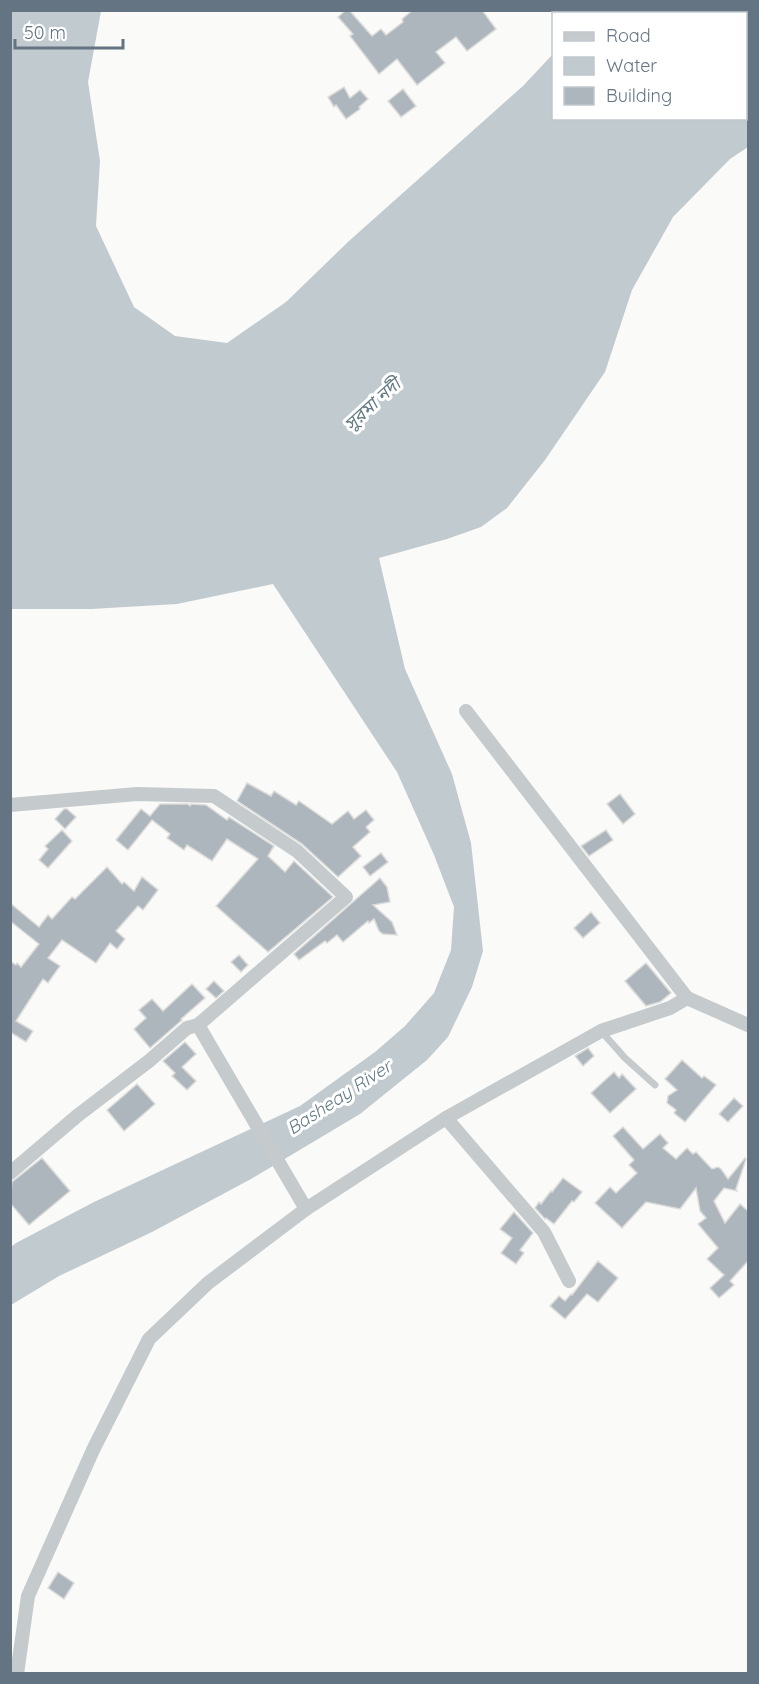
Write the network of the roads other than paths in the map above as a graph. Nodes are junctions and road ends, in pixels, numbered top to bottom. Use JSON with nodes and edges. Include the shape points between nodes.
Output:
{"nodes":[{"id":1,"x":466,"y":711,"type":"dead end"},
{"id":2,"x":10,"y":805,"type":"edge"},
{"id":3,"x":687,"y":998,"type":"junction"},
{"id":4,"x":198,"y":1024,"type":"junction"},
{"id":5,"x":748,"y":1025,"type":"edge"},
{"id":6,"x":601,"y":1031,"type":"junction"},
{"id":7,"x":655,"y":1085,"type":"dead end"},
{"id":8,"x":446,"y":1118,"type":"junction"},
{"id":9,"x":10,"y":1173,"type":"edge"},
{"id":10,"x":306,"y":1209,"type":"junction"},
{"id":11,"x":569,"y":1281,"type":"dead end"},
{"id":12,"x":16,"y":1674,"type":"edge"}],
"edges":[{"from":1,"to":3,"type":"street"},
{"from":2,"to":4,"type":"street","via":[[136,794],[214,796],[297,851],[346,897]]},
{"from":3,"to":5,"type":"street"},
{"from":3,"to":6,"type":"street","via":[[670,1008]]},
{"from":4,"to":9,"type":"street","via":[[187,1028]]},
{"from":4,"to":10,"type":"street"},
{"from":6,"to":7,"type":"lane"},
{"from":6,"to":8,"type":"street"},
{"from":8,"to":10,"type":"street"},
{"from":8,"to":11,"type":"street","via":[[544,1232]]},
{"from":10,"to":12,"type":"street","via":[[208,1283],[149,1339],[93,1450],[28,1596]]}]}
